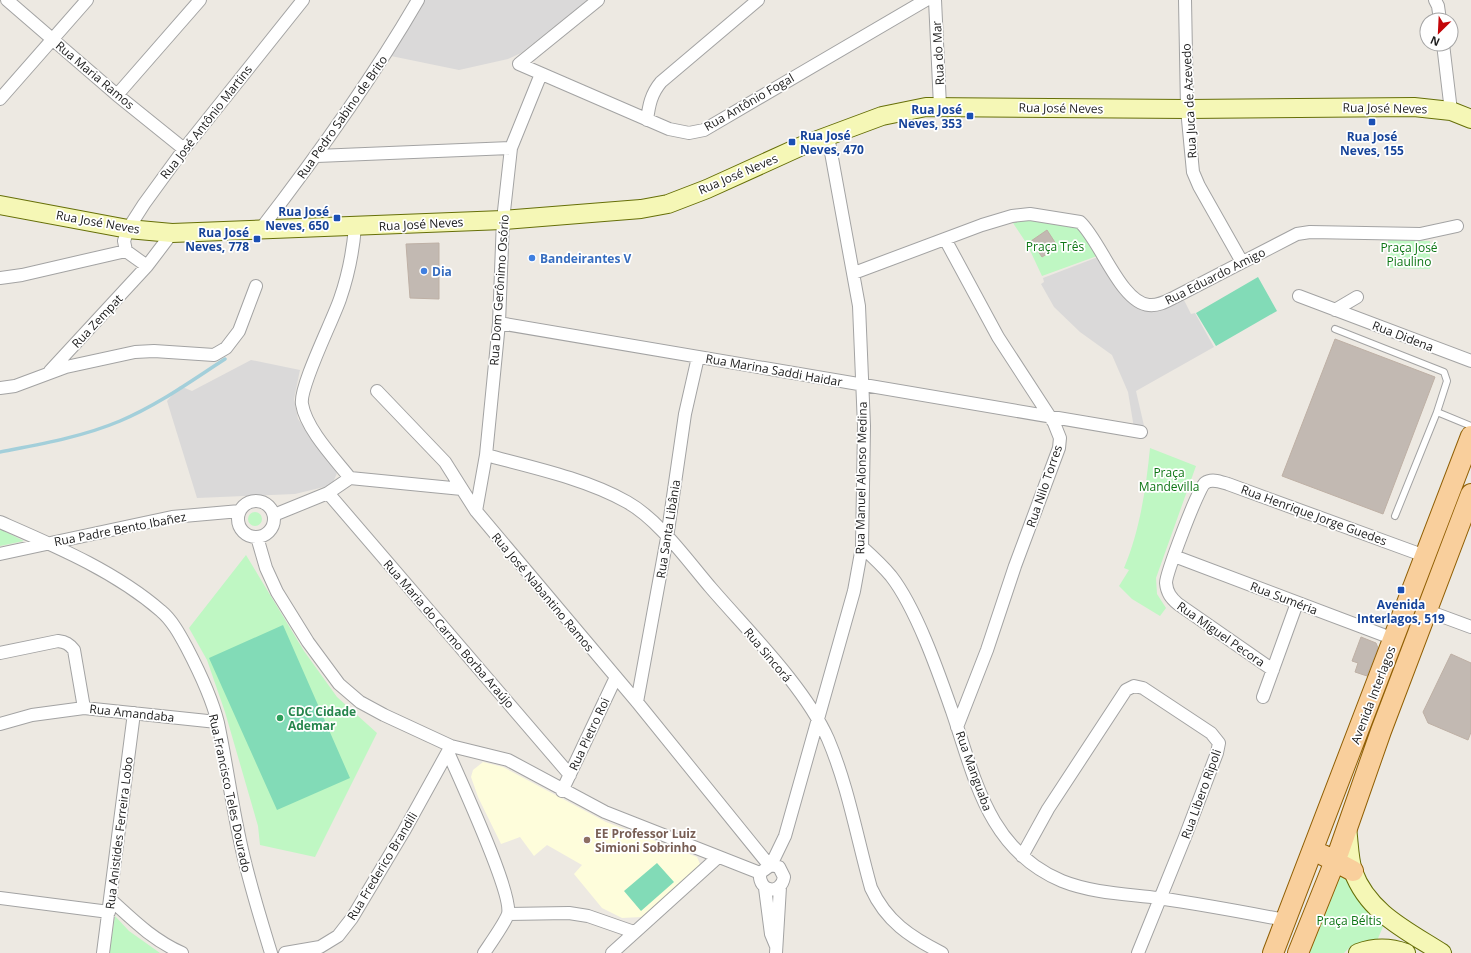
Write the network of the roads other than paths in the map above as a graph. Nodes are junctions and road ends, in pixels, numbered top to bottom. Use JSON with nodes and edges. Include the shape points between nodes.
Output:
{"nodes":[{"id":1,"x":7,"y":0,"type":"edge"},
{"id":2,"x":87,"y":0,"type":"edge"},
{"id":3,"x":200,"y":0,"type":"edge"},
{"id":4,"x":303,"y":0,"type":"edge"},
{"id":5,"x":418,"y":0,"type":"edge"},
{"id":6,"x":598,"y":0,"type":"edge"},
{"id":7,"x":758,"y":0,"type":"edge"},
{"id":8,"x":926,"y":0,"type":"edge"},
{"id":9,"x":936,"y":0,"type":"edge"},
{"id":10,"x":1184,"y":0,"type":"edge"},
{"id":11,"x":1435,"y":0,"type":"edge"},
{"id":12,"x":1439,"y":12,"type":"edge"},
{"id":13,"x":52,"y":39,"type":"junction"},
{"id":14,"x":1444,"y":52,"type":"edge"},
{"id":15,"x":541,"y":74,"type":"junction"},
{"id":16,"x":117,"y":95,"type":"junction"},
{"id":17,"x":0,"y":99,"type":"edge"},
{"id":18,"x":940,"y":106,"type":"junction"},
{"id":19,"x":1187,"y":109,"type":"junction"},
{"id":20,"x":1451,"y":111,"type":"junction"},
{"id":21,"x":1471,"y":119,"type":"edge"},
{"id":22,"x":647,"y":120,"type":"junction"},
{"id":23,"x":828,"y":136,"type":"junction"},
{"id":24,"x":511,"y":148,"type":"junction"},
{"id":25,"x":184,"y":149,"type":"junction"},
{"id":26,"x":317,"y":156,"type":"junction"},
{"id":27,"x":0,"y":205,"type":"edge"},
{"id":28,"x":503,"y":220,"type":"junction"},
{"id":29,"x":1457,"y":226,"type":"dead end"},
{"id":30,"x":355,"y":227,"type":"junction"},
{"id":31,"x":128,"y":229,"type":"junction"},
{"id":32,"x":260,"y":230,"type":"junction"},
{"id":33,"x":172,"y":233,"type":"junction"},
{"id":34,"x":945,"y":239,"type":"junction"},
{"id":35,"x":126,"y":251,"type":"junction"},
{"id":36,"x":1242,"y":262,"type":"junction"},
{"id":37,"x":147,"y":266,"type":"junction"},
{"id":38,"x":854,"y":273,"type":"junction"},
{"id":39,"x":0,"y":278,"type":"edge"},
{"id":40,"x":256,"y":286,"type":"dead end"},
{"id":41,"x":1300,"y":296,"type":"dead end"},
{"id":42,"x":1357,"y":297,"type":"dead end"},
{"id":43,"x":1335,"y":310,"type":"junction"},
{"id":44,"x":499,"y":323,"type":"junction"},
{"id":45,"x":1335,"y":329,"type":"dead end"},
{"id":46,"x":698,"y":356,"type":"junction"},
{"id":47,"x":1471,"y":362,"type":"edge"},
{"id":48,"x":47,"y":375,"type":"junction"},
{"id":49,"x":863,"y":385,"type":"junction"},
{"id":50,"x":0,"y":388,"type":"edge"},
{"id":51,"x":377,"y":391,"type":"dead end"},
{"id":52,"x":1437,"y":412,"type":"junction"},
{"id":53,"x":1049,"y":416,"type":"junction"},
{"id":54,"x":1471,"y":426,"type":"edge"},
{"id":55,"x":1141,"y":432,"type":"dead end"},
{"id":56,"x":1471,"y":436,"type":"edge"},
{"id":57,"x":486,"y":455,"type":"junction"},
{"id":58,"x":350,"y":478,"type":"junction"},
{"id":59,"x":1203,"y":484,"type":"joint"},
{"id":60,"x":462,"y":489,"type":"junction"},
{"id":61,"x":328,"y":494,"type":"junction"},
{"id":62,"x":1471,"y":494,"type":"edge"},
{"id":63,"x":240,"y":511,"type":"junction"},
{"id":64,"x":476,"y":511,"type":"junction"},
{"id":65,"x":274,"y":515,"type":"junction"},
{"id":66,"x":1395,"y":516,"type":"dead end"},
{"id":67,"x":0,"y":522,"type":"edge"},
{"id":68,"x":257,"y":537,"type":"junction"},
{"id":69,"x":667,"y":538,"type":"junction"},
{"id":70,"x":48,"y":543,"type":"junction"},
{"id":71,"x":862,"y":547,"type":"junction"},
{"id":72,"x":0,"y":554,"type":"edge"},
{"id":73,"x":1174,"y":556,"type":"junction"},
{"id":74,"x":1425,"y":556,"type":"junction"},
{"id":75,"x":1297,"y":603,"type":"junction"},
{"id":76,"x":1426,"y":610,"type":"junction"},
{"id":77,"x":1471,"y":628,"type":"edge"},
{"id":78,"x":1394,"y":639,"type":"junction"},
{"id":79,"x":0,"y":653,"type":"edge"},
{"id":80,"x":1273,"y":670,"type":"junction"},
{"id":81,"x":616,"y":677,"type":"junction"},
{"id":82,"x":1263,"y":697,"type":"dead end"},
{"id":83,"x":637,"y":702,"type":"junction"},
{"id":84,"x":84,"y":708,"type":"junction"},
{"id":85,"x":134,"y":713,"type":"junction"},
{"id":86,"x":817,"y":718,"type":"junction"},
{"id":87,"x":217,"y":722,"type":"junction"},
{"id":88,"x":0,"y":724,"type":"edge"},
{"id":89,"x":957,"y":727,"type":"junction"},
{"id":90,"x":450,"y":749,"type":"junction"},
{"id":91,"x":570,"y":775,"type":"junction"},
{"id":92,"x":562,"y":791,"type":"junction"},
{"id":93,"x":1347,"y":828,"type":"junction"},
{"id":94,"x":785,"y":836,"type":"junction"},
{"id":95,"x":1022,"y":856,"type":"junction"},
{"id":96,"x":1310,"y":857,"type":"junction"},
{"id":97,"x":717,"y":858,"type":"junction"},
{"id":98,"x":1335,"y":860,"type":"junction"},
{"id":99,"x":1353,"y":871,"type":"junction"},
{"id":100,"x":783,"y":872,"type":"junction"},
{"id":101,"x":765,"y":874,"type":"junction"},
{"id":102,"x":780,"y":887,"type":"junction"},
{"id":103,"x":0,"y":898,"type":"edge"},
{"id":104,"x":1160,"y":899,"type":"junction"},
{"id":105,"x":111,"y":900,"type":"junction"},
{"id":106,"x":109,"y":912,"type":"junction"},
{"id":107,"x":508,"y":914,"type":"junction"},
{"id":108,"x":1285,"y":920,"type":"junction"},
{"id":109,"x":1390,"y":921,"type":"junction"},
{"id":110,"x":634,"y":932,"type":"junction"},
{"id":111,"x":1378,"y":948,"type":"junction"},
{"id":112,"x":776,"y":950,"type":"edge"},
{"id":113,"x":103,"y":953,"type":"edge"},
{"id":114,"x":182,"y":953,"type":"edge"},
{"id":115,"x":271,"y":953,"type":"edge"},
{"id":116,"x":285,"y":953,"type":"edge"},
{"id":117,"x":484,"y":953,"type":"edge"},
{"id":118,"x":612,"y":953,"type":"edge"},
{"id":119,"x":942,"y":953,"type":"edge"},
{"id":120,"x":1138,"y":953,"type":"edge"},
{"id":121,"x":1273,"y":953,"type":"edge"},
{"id":122,"x":1298,"y":953,"type":"edge"},
{"id":123,"x":1358,"y":953,"type":"edge"},
{"id":124,"x":1406,"y":953,"type":"edge"},
{"id":125,"x":1442,"y":953,"type":"edge"}],
"edges":[{"from":1,"to":13,"type":"street","name":"Rua Maria Ramos"},
{"from":2,"to":13,"type":"street"},
{"from":3,"to":16,"type":"street"},
{"from":4,"to":25,"type":"street","name":"Rua José Antônio Martins"},
{"from":5,"to":26,"type":"street","name":"Rua Pedro Sabino de Brito","via":[[386,56]]},
{"from":6,"to":15,"type":"street","name":"Rua Antônio Fogal","via":[[519,64]]},
{"from":7,"to":22,"type":"street","via":[[661,82],[650,100]]},
{"from":8,"to":22,"type":"street","name":"Rua Antônio Fogal","via":[[704,130],[680,132]]},
{"from":9,"to":18,"type":"street","name":"Rua do Mar"},
{"from":10,"to":19,"type":"street","name":"Rua Juca de Azevedo"},
{"from":11,"to":12,"type":"street"},
{"from":13,"to":16,"type":"street","name":"Rua Maria Ramos"},
{"from":13,"to":17,"type":"street"},
{"from":14,"to":20,"type":"street"},
{"from":15,"to":22,"type":"street","name":"Rua Antônio Fogal"},
{"from":15,"to":24,"type":"street","name":"Rua Dom Gerônimo Osório"},
{"from":16,"to":25,"type":"street","name":"Rua Maria Ramos"},
{"from":18,"to":19,"type":"street","name":"Rua José Neves"},
{"from":18,"to":23,"type":"street","name":"Rua José Neves","via":[[898,112]]},
{"from":19,"to":20,"type":"street","name":"Rua José Neves","via":[[1414,107]]},
{"from":19,"to":36,"type":"street","name":"Rua Juca de Azevedo","via":[[1194,172],[1199,186]]},
{"from":20,"to":21,"type":"street","name":"Rua José Neves"},
{"from":23,"to":28,"type":"street","name":"Rua José Neves","via":[[668,204],[641,209]]},
{"from":23,"to":38,"type":"street","name":"Rua Manuel Alonso Medina"},
{"from":24,"to":26,"type":"street"},
{"from":24,"to":28,"type":"street","name":"Rua Dom Gerônimo Osório"},
{"from":25,"to":31,"type":"street","name":"Rua José Antônio Martins"},
{"from":26,"to":32,"type":"street","name":"Rua Pedro Sabino de Brito"},
{"from":27,"to":31,"type":"street","name":"Rua José Neves"},
{"from":28,"to":30,"type":"street","name":"Rua José Neves"},
{"from":28,"to":44,"type":"street","name":"Rua Dom Gerônimo Osório"},
{"from":29,"to":36,"type":"street","name":"Rua Eduardo Amigo","via":[[1420,234],[1303,233],[1292,236]]},
{"from":30,"to":32,"type":"street","name":"Rua José Neves"},
{"from":30,"to":58,"type":"street","via":[[340,299],[305,386],[302,404],[322,442]]},
{"from":31,"to":33,"type":"street","name":"Rua José Neves"},
{"from":31,"to":35,"type":"street","name":"Rua José Antônio Martins","via":[[124,241]]},
{"from":32,"to":33,"type":"street","name":"Rua José Neves"},
{"from":33,"to":37,"type":"street","name":"Rua Zempat"},
{"from":34,"to":36,"type":"street","name":"Rua Eduardo Amigo","via":[[982,225],[1026,214],[1075,220],[1084,226],[1129,294],[1138,302],[1148,305],[1162,303]]},
{"from":34,"to":38,"type":"street","name":"Rua Eduardo Amigo"},
{"from":34,"to":53,"type":"street","name":"Rua Nilo Torres","via":[[998,337]]},
{"from":35,"to":37,"type":"street"},
{"from":35,"to":39,"type":"street"},
{"from":37,"to":48,"type":"street","name":"Rua Zempat"},
{"from":38,"to":49,"type":"street","name":"Rua Manuel Alonso Medina","via":[[859,306]]},
{"from":40,"to":48,"type":"street","via":[[239,332],[226,348],[214,356],[135,352],[66,367]]},
{"from":41,"to":43,"type":"street","name":"Rua Didena"},
{"from":42,"to":43,"type":"street"},
{"from":43,"to":47,"type":"street","name":"Rua Didena"},
{"from":44,"to":46,"type":"street","name":"Rua Marina Saddi Haidar"},
{"from":44,"to":57,"type":"street","name":"Rua Dom Gerônimo Osório"},
{"from":45,"to":52,"type":"lane","via":[[1444,372],[1447,381]]},
{"from":46,"to":49,"type":"street","name":"Rua Marina Saddi Haidar"},
{"from":46,"to":69,"type":"street","name":"Rua Santa Libânia","via":[[685,414]]},
{"from":48,"to":50,"type":"street"},
{"from":49,"to":53,"type":"street","name":"Rua Marina Saddi Haidar"},
{"from":49,"to":71,"type":"street","name":"Rua Manuel Alonso Medina"},
{"from":51,"to":60,"type":"street","name":"Rua José Nabantino Ramos","via":[[445,462]]},
{"from":52,"to":54,"type":"lane"},
{"from":52,"to":66,"type":"lane"},
{"from":53,"to":55,"type":"street","name":"Rua Marina Saddi Haidar"},
{"from":53,"to":89,"type":"street","name":"Rua Nilo Torres","via":[[1060,438],[1059,448]]},
{"from":56,"to":74,"type":"main road","name":"Avenida Interlagos"},
{"from":57,"to":64,"type":"street","name":"Rua Dom Gerônimo Osório"},
{"from":57,"to":69,"type":"street","name":"Rua Sincorá","via":[[561,476],[606,492],[643,513]]},
{"from":58,"to":60,"type":"street"},
{"from":58,"to":61,"type":"street"},
{"from":59,"to":73,"type":"street","name":"Rua Miguel Pecora"},
{"from":59,"to":74,"type":"street","name":"Rua Henrique Jorge Guedes","via":[[1211,480],[1228,484]]},
{"from":60,"to":64,"type":"street","name":"Rua José Nabantino Ramos"},
{"from":61,"to":65,"type":"street"},
{"from":61,"to":91,"type":"street","name":"Rua Maria do Carmo Borba Araújo"},
{"from":62,"to":76,"type":"main road","name":"Avenida Interlagos"},
{"from":63,"to":65,"type":"street","via":[[249,502],[255,501],[267,505]]},
{"from":63,"to":68,"type":"street","via":[[238,516],[241,528],[250,536]]},
{"from":63,"to":70,"type":"street","name":"Rua Padre Bento Ibañez","via":[[172,517]]},
{"from":64,"to":81,"type":"street","name":"Rua José Nabantino Ramos"},
{"from":65,"to":68,"type":"street","via":[[272,527]]},
{"from":67,"to":70,"type":"street","name":"Rua Francisco Teles Dourado"},
{"from":68,"to":90,"type":"street","via":[[266,568],[277,592],[308,642],[339,684],[360,702]]},
{"from":69,"to":83,"type":"street","name":"Rua Santa Libânia"},
{"from":69,"to":86,"type":"street","name":"Rua Sincorá","via":[[791,681]]},
{"from":70,"to":72,"type":"street","name":"Rua Padre Bento Ibañez"},
{"from":70,"to":87,"type":"street","name":"Rua Francisco Teles Dourado","via":[[103,572],[163,612],[180,635],[198,669]]},
{"from":71,"to":86,"type":"street","name":"Rua Manuel Alonso Medina","via":[[854,591]]},
{"from":71,"to":89,"type":"street","name":"Rua Manguaba","via":[[890,576],[908,603]]},
{"from":73,"to":75,"type":"street","name":"Rua Suméria"},
{"from":73,"to":80,"type":"street","name":"Rua Miguel Pecora","via":[[1166,578],[1170,596]]},
{"from":74,"to":78,"type":"main road","name":"Avenida Interlagos"},
{"from":75,"to":78,"type":"street","name":"Rua Suméria"},
{"from":75,"to":80,"type":"street"},
{"from":76,"to":77,"type":"street"},
{"from":76,"to":93,"type":"main road","name":"Avenida Interlagos"},
{"from":78,"to":96,"type":"main road","name":"Avenida Interlagos"},
{"from":79,"to":84,"type":"street","via":[[58,641],[66,642],[74,650]]},
{"from":80,"to":82,"type":"street"},
{"from":81,"to":83,"type":"street","name":"Rua José Nabantino Ramos"},
{"from":81,"to":91,"type":"street","name":"Rua Pietro Roi"},
{"from":83,"to":101,"type":"street","name":"Rua José Nabantino Ramos","via":[[754,845]]},
{"from":84,"to":85,"type":"street","name":"Rua Amandaba"},
{"from":84,"to":88,"type":"street","name":"Rua Amandaba","via":[[32,715]]},
{"from":85,"to":87,"type":"street","name":"Rua Amandaba"},
{"from":85,"to":105,"type":"street","name":"Rua Anistides Ferreira Lobo"},
{"from":86,"to":94,"type":"street","name":"Rua Manuel Alonso Medina"},
{"from":86,"to":119,"type":"street","name":"Rua Sincorá","via":[[839,767],[876,899],[896,923],[915,939]]},
{"from":87,"to":115,"type":"street","name":"Rua Francisco Teles Dourado","via":[[249,879]]},
{"from":89,"to":95,"type":"street","name":"Rua Manguaba","via":[[981,798],[1012,848]]},
{"from":90,"to":92,"type":"street","via":[[508,760]]},
{"from":90,"to":107,"type":"street","via":[[504,887]]},
{"from":90,"to":116,"type":"street","name":"Rua Frederico Brandili","via":[[352,918],[338,936],[320,947]]},
{"from":91,"to":92,"type":"street","name":"Rua Pietro Roi"},
{"from":92,"to":97,"type":"street","via":[[605,812]]},
{"from":93,"to":98,"type":"main road","name":"Avenida Interlagos"},
{"from":93,"to":99,"type":"street"},
{"from":94,"to":100,"type":"street","name":"Rua Manuel Alonso Medina"},
{"from":94,"to":101,"type":"street","name":"Rua Manuel Alonso Medina"},
{"from":95,"to":104,"type":"street","name":"Rua Manguaba","via":[[1038,869],[1079,887]]},
{"from":95,"to":104,"type":"street","name":"Rua Libero Ripoli","via":[[1048,809],[1126,690],[1138,686],[1211,733],[1219,743]]},
{"from":96,"to":98,"type":"main road","via":[[1324,855]]},
{"from":96,"to":108,"type":"main road","name":"Avenida Interlagos"},
{"from":97,"to":101,"type":"street"},
{"from":97,"to":110,"type":"street"},
{"from":98,"to":99,"type":"main road"},
{"from":98,"to":122,"type":"main road","name":"Avenida Interlagos"},
{"from":99,"to":109,"type":"street","via":[[1373,904]]},
{"from":100,"to":101,"type":"street","via":[[776,866]]},
{"from":100,"to":102,"type":"street","name":"Rua Manuel Alonso Medina","via":[[784,882]]},
{"from":101,"to":102,"type":"street","via":[[776,890]]},
{"from":101,"to":112,"type":"street","name":"Rua Manuel Alonso Medina","via":[[771,934]]},
{"from":102,"to":112,"type":"street","name":"Rua Manuel Alonso Medina"},
{"from":103,"to":106,"type":"street"},
{"from":104,"to":108,"type":"street","name":"Rua Manguaba"},
{"from":104,"to":120,"type":"street","name":"Rua Libero Ripoli"},
{"from":105,"to":106,"type":"street","name":"Rua Anistides Ferreira Lobo"},
{"from":105,"to":114,"type":"street","via":[[162,944]]},
{"from":106,"to":113,"type":"street","name":"Rua Anistides Ferreira Lobo"},
{"from":107,"to":110,"type":"street","via":[[569,913],[588,916]]},
{"from":107,"to":117,"type":"street"},
{"from":108,"to":121,"type":"main road","name":"Avenida Interlagos"},
{"from":109,"to":111,"type":"street"},
{"from":109,"to":125,"type":"street"},
{"from":110,"to":118,"type":"street"},
{"from":111,"to":123,"type":"street"},
{"from":111,"to":124,"type":"street"}]}
